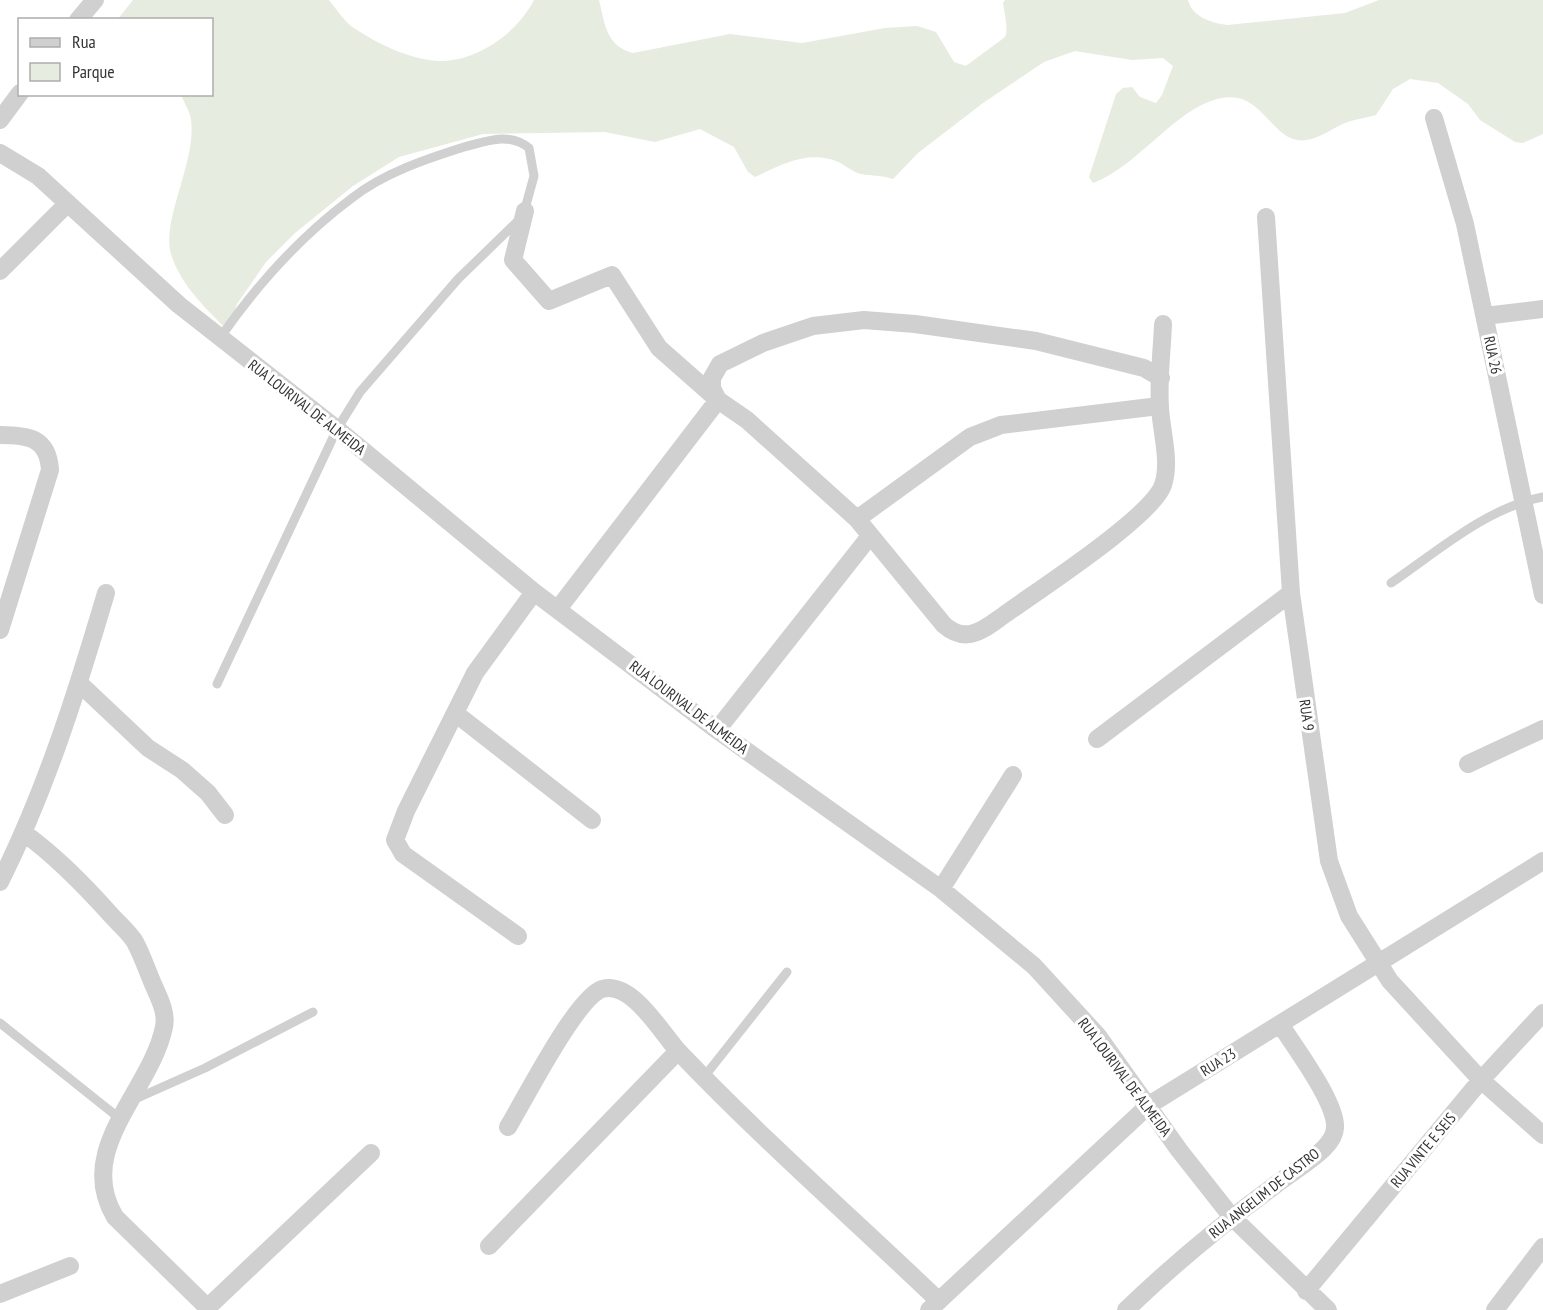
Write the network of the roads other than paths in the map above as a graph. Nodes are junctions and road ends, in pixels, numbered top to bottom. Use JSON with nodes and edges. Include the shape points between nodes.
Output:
{"nodes":[{"id":1,"x":95,"y":0,"type":"edge"},
{"id":2,"x":80,"y":18,"type":"edge"},
{"id":3,"x":18,"y":96,"type":"edge"},
{"id":4,"x":1434,"y":118,"type":"dead end"},
{"id":5,"x":0,"y":120,"type":"edge"},
{"id":6,"x":0,"y":153,"type":"edge"},
{"id":7,"x":68,"y":203,"type":"junction"},
{"id":8,"x":525,"y":211,"type":"junction"},
{"id":9,"x":1266,"y":217,"type":"dead end"},
{"id":10,"x":0,"y":271,"type":"edge"},
{"id":11,"x":1543,"y":309,"type":"edge"},
{"id":12,"x":1485,"y":316,"type":"junction"},
{"id":13,"x":1163,"y":324,"type":"dead end"},
{"id":14,"x":220,"y":338,"type":"junction"},
{"id":15,"x":1161,"y":378,"type":"junction"},
{"id":16,"x":718,"y":400,"type":"junction"},
{"id":17,"x":1159,"y":406,"type":"junction"},
{"id":18,"x":337,"y":429,"type":"junction"},
{"id":19,"x":0,"y":435,"type":"edge"},
{"id":20,"x":1543,"y":497,"type":"edge"},
{"id":21,"x":1522,"y":501,"type":"junction"},
{"id":22,"x":857,"y":519,"type":"junction"},
{"id":23,"x":870,"y":536,"type":"junction"},
{"id":24,"x":1391,"y":583,"type":"dead end"},
{"id":25,"x":106,"y":592,"type":"dead end"},
{"id":26,"x":534,"y":592,"type":"junction"},
{"id":27,"x":1291,"y":593,"type":"junction"},
{"id":28,"x":1543,"y":595,"type":"edge"},
{"id":29,"x":558,"y":609,"type":"junction"},
{"id":30,"x":0,"y":630,"type":"edge"},
{"id":31,"x":79,"y":683,"type":"junction"},
{"id":32,"x":217,"y":684,"type":"dead end"},
{"id":33,"x":455,"y":713,"type":"junction"},
{"id":34,"x":1543,"y":729,"type":"edge"},
{"id":35,"x":717,"y":730,"type":"junction"},
{"id":36,"x":1097,"y":739,"type":"dead end"},
{"id":37,"x":1468,"y":764,"type":"dead end"},
{"id":38,"x":1013,"y":775,"type":"dead end"},
{"id":39,"x":225,"y":815,"type":"dead end"},
{"id":40,"x":592,"y":820,"type":"dead end"},
{"id":41,"x":24,"y":833,"type":"junction"},
{"id":42,"x":1543,"y":861,"type":"edge"},
{"id":43,"x":0,"y":882,"type":"edge"},
{"id":44,"x":941,"y":889,"type":"junction"},
{"id":45,"x":518,"y":936,"type":"dead end"},
{"id":46,"x":1378,"y":965,"type":"junction"},
{"id":47,"x":787,"y":972,"type":"dead end"},
{"id":48,"x":313,"y":1012,"type":"dead end"},
{"id":49,"x":1543,"y":1013,"type":"edge"},
{"id":50,"x":0,"y":1023,"type":"edge"},
{"id":51,"x":1280,"y":1024,"type":"junction"},
{"id":52,"x":678,"y":1051,"type":"junction"},
{"id":53,"x":704,"y":1077,"type":"junction"},
{"id":54,"x":1481,"y":1080,"type":"junction"},
{"id":55,"x":1149,"y":1105,"type":"junction"},
{"id":56,"x":124,"y":1110,"type":"junction"},
{"id":57,"x":508,"y":1127,"type":"dead end"},
{"id":58,"x":1543,"y":1136,"type":"edge"},
{"id":59,"x":371,"y":1153,"type":"dead end"},
{"id":60,"x":1231,"y":1216,"type":"junction"},
{"id":61,"x":489,"y":1245,"type":"dead end"},
{"id":62,"x":1543,"y":1247,"type":"edge"},
{"id":63,"x":70,"y":1266,"type":"dead end"},
{"id":64,"x":1306,"y":1291,"type":"junction"},
{"id":65,"x":0,"y":1294,"type":"edge"},
{"id":66,"x":934,"y":1305,"type":"edge"},
{"id":67,"x":208,"y":1309,"type":"edge"},
{"id":68,"x":1126,"y":1310,"type":"edge"},
{"id":69,"x":1328,"y":1310,"type":"edge"},
{"id":70,"x":1495,"y":1310,"type":"edge"}],
"edges":[{"from":1,"to":2,"type":"street"},
{"from":3,"to":5,"type":"street"},
{"from":4,"to":12,"type":"street","name":"RUA 26","via":[[1465,224]]},
{"from":6,"to":7,"type":"street","name":"RUA LOURIVAL DE ALMEIDA","via":[[38,176]]},
{"from":7,"to":10,"type":"street"},
{"from":7,"to":14,"type":"street","name":"RUA LOURIVAL DE ALMEIDA"},
{"from":8,"to":14,"type":"lane","via":[[534,162],[530,147],[520,140],[484,142],[428,159],[352,198],[261,283]]},
{"from":8,"to":16,"type":"street","via":[[513,260],[549,302],[612,274],[659,348]]},
{"from":8,"to":18,"type":"lane","via":[[458,279],[360,392]]},
{"from":9,"to":27,"type":"street","name":"RUA 9"},
{"from":11,"to":12,"type":"street"},
{"from":12,"to":21,"type":"street","name":"RUA 26"},
{"from":13,"to":15,"type":"street"},
{"from":14,"to":18,"type":"street","name":"RUA LOURIVAL DE ALMEIDA"},
{"from":15,"to":16,"type":"street","via":[[1144,368],[1036,340],[864,320],[813,326],[729,358],[712,378]]},
{"from":15,"to":17,"type":"street"},
{"from":16,"to":22,"type":"street","via":[[747,420]]},
{"from":16,"to":29,"type":"street"},
{"from":17,"to":22,"type":"street","via":[[1001,425],[970,437]]},
{"from":17,"to":23,"type":"street","via":[[1166,471],[1156,498],[1137,518],[982,629],[954,634]]},
{"from":18,"to":26,"type":"street","name":"RUA LOURIVAL DE ALMEIDA"},
{"from":18,"to":32,"type":"lane"},
{"from":19,"to":30,"type":"street","via":[[44,445],[50,470]]},
{"from":20,"to":21,"type":"lane"},
{"from":21,"to":24,"type":"lane","via":[[1490,516]]},
{"from":21,"to":28,"type":"street","name":"RUA 26"},
{"from":22,"to":23,"type":"street"},
{"from":23,"to":35,"type":"street"},
{"from":25,"to":31,"type":"street"},
{"from":26,"to":29,"type":"street","name":"RUA LOURIVAL DE ALMEIDA"},
{"from":26,"to":33,"type":"street","via":[[475,673]]},
{"from":27,"to":36,"type":"street"},
{"from":27,"to":46,"type":"street","name":"RUA 9","via":[[1329,861],[1349,916]]},
{"from":29,"to":35,"type":"street","name":"RUA LOURIVAL DE ALMEIDA"},
{"from":31,"to":39,"type":"street","via":[[148,748],[182,770]]},
{"from":31,"to":41,"type":"street"},
{"from":33,"to":40,"type":"street"},
{"from":33,"to":45,"type":"street","via":[[406,811],[396,834],[396,845],[403,855]]},
{"from":34,"to":37,"type":"street"},
{"from":35,"to":44,"type":"street","name":"RUA LOURIVAL DE ALMEIDA"},
{"from":38,"to":44,"type":"street"},
{"from":41,"to":43,"type":"street"},
{"from":41,"to":56,"type":"street","via":[[73,875],[134,940],[165,1010],[158,1044]]},
{"from":42,"to":46,"type":"street","name":"RUA 23"},
{"from":44,"to":55,"type":"street","name":"RUA LOURIVAL DE ALMEIDA","via":[[1034,966],[1098,1036]]},
{"from":46,"to":51,"type":"street","name":"RUA 23"},
{"from":46,"to":54,"type":"street","name":"RUA 9"},
{"from":47,"to":53,"type":"lane"},
{"from":48,"to":56,"type":"lane"},
{"from":49,"to":54,"type":"street","name":"RUA VINTE E SEIS"},
{"from":50,"to":56,"type":"lane"},
{"from":51,"to":55,"type":"street","name":"RUA 23"},
{"from":51,"to":60,"type":"street","name":"RUA ANGELIM DE CASTRO","via":[[1323,1091],[1335,1131],[1322,1150]]},
{"from":52,"to":53,"type":"street"},
{"from":52,"to":57,"type":"street","via":[[632,996],[610,988],[601,990],[576,1013]]},
{"from":52,"to":61,"type":"street"},
{"from":53,"to":66,"type":"street"},
{"from":54,"to":58,"type":"street","name":"RUA 9"},
{"from":54,"to":64,"type":"street","name":"RUA VINTE E SEIS"},
{"from":55,"to":60,"type":"street","name":"RUA LOURIVAL DE ALMEIDA"},
{"from":55,"to":66,"type":"street","name":"RUA 23"},
{"from":56,"to":67,"type":"street","via":[[104,1165],[104,1200],[115,1217]]},
{"from":59,"to":67,"type":"street"},
{"from":60,"to":64,"type":"street","name":"RUA LOURIVAL DE ALMEIDA"},
{"from":60,"to":68,"type":"street","name":"RUA ANGELIM DE CASTRO"},
{"from":62,"to":70,"type":"street"},
{"from":63,"to":65,"type":"street"},
{"from":64,"to":69,"type":"street","name":"RUA LOURIVAL DE ALMEIDA"}]}
